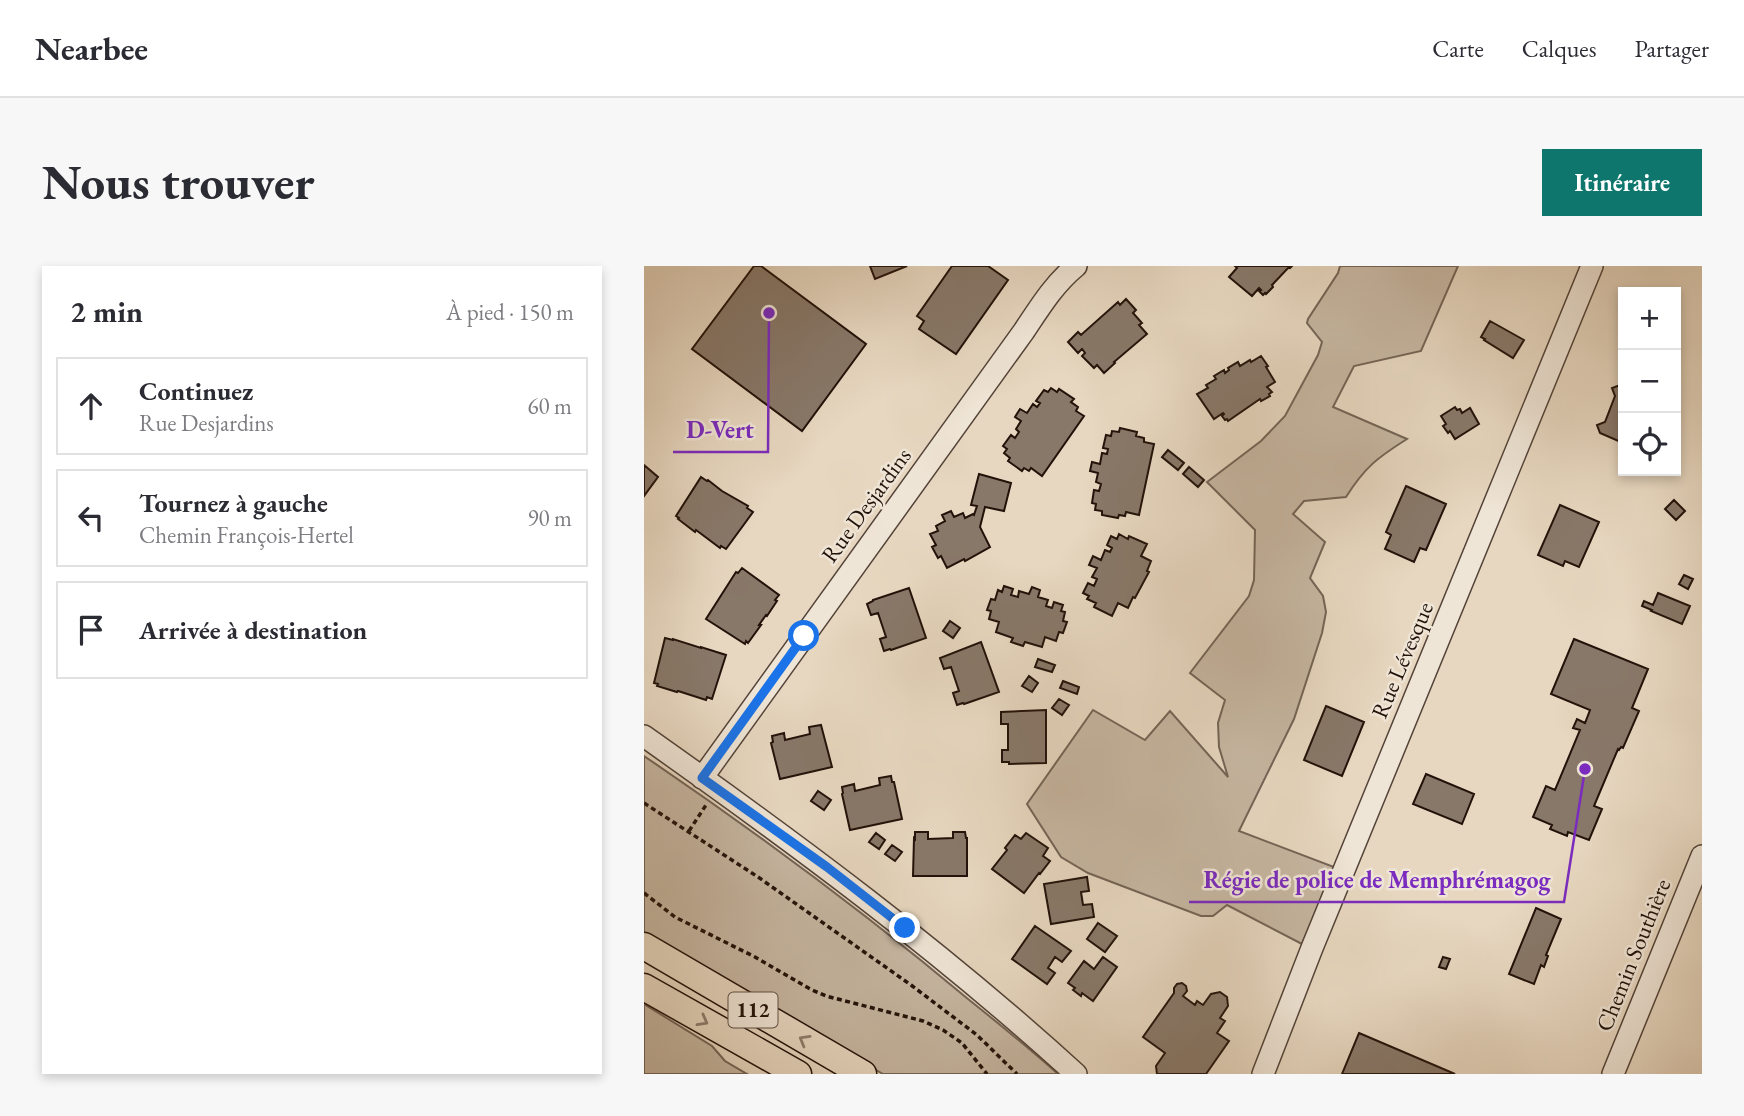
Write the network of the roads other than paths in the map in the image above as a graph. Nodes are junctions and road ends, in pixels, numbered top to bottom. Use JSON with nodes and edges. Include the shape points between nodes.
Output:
{"nodes":[{"id":1,"x":1076,"y":266,"type":"edge"},
{"id":2,"x":1592,"y":266,"type":"edge"},
{"id":3,"x":644,"y":736,"type":"edge"},
{"id":4,"x":702,"y":778,"type":"junction"},
{"id":5,"x":1702,"y":856,"type":"edge"},
{"id":6,"x":644,"y":946,"type":"edge"},
{"id":7,"x":644,"y":987,"type":"edge"},
{"id":8,"x":798,"y":1074,"type":"edge"},
{"id":9,"x":863,"y":1074,"type":"edge"},
{"id":10,"x":1076,"y":1074,"type":"edge"},
{"id":11,"x":1263,"y":1074,"type":"edge"},
{"id":12,"x":1613,"y":1074,"type":"edge"}],
"edges":[{"from":1,"to":4,"type":"street","name":"Rue Desjardins","via":[[1049,294]]},
{"from":2,"to":11,"type":"street","name":"Rue Lévesque"},
{"from":3,"to":4,"type":"street"},
{"from":4,"to":10,"type":"street","via":[[905,928]]},
{"from":5,"to":12,"type":"street","name":"Chemin Southière"},
{"from":9,"to":6,"type":"main road","number":"112","one_way":true},
{"from":7,"to":8,"type":"main road","number":"112","one_way":true}]}
